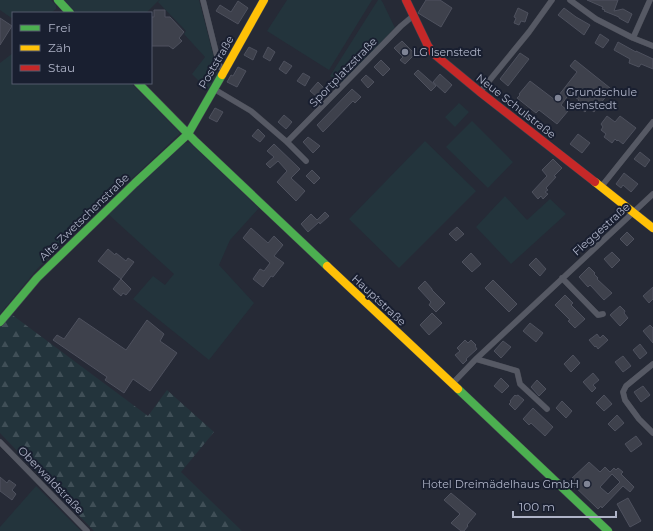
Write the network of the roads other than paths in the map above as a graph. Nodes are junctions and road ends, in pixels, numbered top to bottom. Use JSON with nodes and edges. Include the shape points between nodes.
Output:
{"nodes":[{"id":1,"x":58,"y":0,"type":"edge"},
{"id":2,"x":203,"y":0,"type":"edge"},
{"id":3,"x":264,"y":0,"type":"edge"},
{"id":4,"x":406,"y":0,"type":"edge"},
{"id":5,"x":552,"y":0,"type":"edge"},
{"id":6,"x":570,"y":0,"type":"edge"},
{"id":7,"x":650,"y":0,"type":"edge"},
{"id":8,"x":69,"y":12,"type":"edge"},
{"id":9,"x":413,"y":16,"type":"junction"},
{"id":10,"x":633,"y":38,"type":"junction"},
{"id":11,"x":653,"y":46,"type":"edge"},
{"id":12,"x":224,"y":70,"type":"junction"},
{"id":13,"x":139,"y":84,"type":"edge"},
{"id":14,"x":214,"y":89,"type":"junction"},
{"id":15,"x":480,"y":92,"type":"junction"},
{"id":16,"x":653,"y":122,"type":"edge"},
{"id":17,"x":188,"y":134,"type":"junction"},
{"id":18,"x":287,"y":142,"type":"junction"},
{"id":19,"x":306,"y":161,"type":"dead end"},
{"id":20,"x":601,"y":187,"type":"junction"},
{"id":21,"x":653,"y":194,"type":"edge"},
{"id":22,"x":634,"y":213,"type":"junction"},
{"id":23,"x":653,"y":228,"type":"edge"},
{"id":24,"x":562,"y":278,"type":"junction"},
{"id":25,"x":603,"y":314,"type":"dead end"},
{"id":26,"x":0,"y":322,"type":"edge"},
{"id":27,"x":476,"y":359,"type":"junction"},
{"id":28,"x":653,"y":364,"type":"edge"},
{"id":29,"x":452,"y":384,"type":"junction"},
{"id":30,"x":547,"y":409,"type":"dead end"},
{"id":31,"x":653,"y":433,"type":"edge"},
{"id":32,"x":0,"y":442,"type":"edge"},
{"id":33,"x":87,"y":531,"type":"edge"},
{"id":34,"x":608,"y":531,"type":"edge"}],
"edges":[{"from":1,"to":8,"type":"street"},
{"from":2,"to":12,"type":"street","via":[[219,64]]},
{"from":3,"to":12,"type":"street","name":"Poststraße"},
{"from":4,"to":9,"type":"street","name":"Neue Schulstraße"},
{"from":5,"to":15,"type":"street"},
{"from":6,"to":10,"type":"street","via":[[596,19]]},
{"from":7,"to":10,"type":"street"},
{"from":9,"to":15,"type":"street","name":"Neue Schulstraße","via":[[434,54]]},
{"from":9,"to":18,"type":"street","name":"Sportplatzstraße"},
{"from":10,"to":11,"type":"street"},
{"from":12,"to":14,"type":"street","name":"Poststraße"},
{"from":13,"to":17,"type":"street","name":"Hauptstraße"},
{"from":14,"to":17,"type":"street","name":"Poststraße"},
{"from":14,"to":18,"type":"street","via":[[251,111]]},
{"from":15,"to":20,"type":"street","name":"Neue Schulstraße"},
{"from":16,"to":20,"type":"street"},
{"from":17,"to":26,"type":"street","name":"Alte Zwetschenstraße","via":[[37,278]]},
{"from":17,"to":29,"type":"street","name":"Hauptstraße"},
{"from":18,"to":19,"type":"street"},
{"from":20,"to":22,"type":"street","name":"Neue Schulstraße"},
{"from":21,"to":22,"type":"street","name":"Fleggestraße"},
{"from":22,"to":23,"type":"street","name":"Neue Schulstraße"},
{"from":22,"to":24,"type":"street","name":"Fleggestraße"},
{"from":24,"to":25,"type":"street","via":[[598,316]]},
{"from":24,"to":27,"type":"street","name":"Fleggestraße"},
{"from":27,"to":29,"type":"street","name":"Fleggestraße"},
{"from":27,"to":30,"type":"street","via":[[517,371],[520,384]]},
{"from":28,"to":31,"type":"street","via":[[626,386],[623,392],[634,413]]},
{"from":29,"to":34,"type":"street","name":"Hauptstraße"},
{"from":32,"to":33,"type":"street","name":"Oberwaldstraße"}]}
